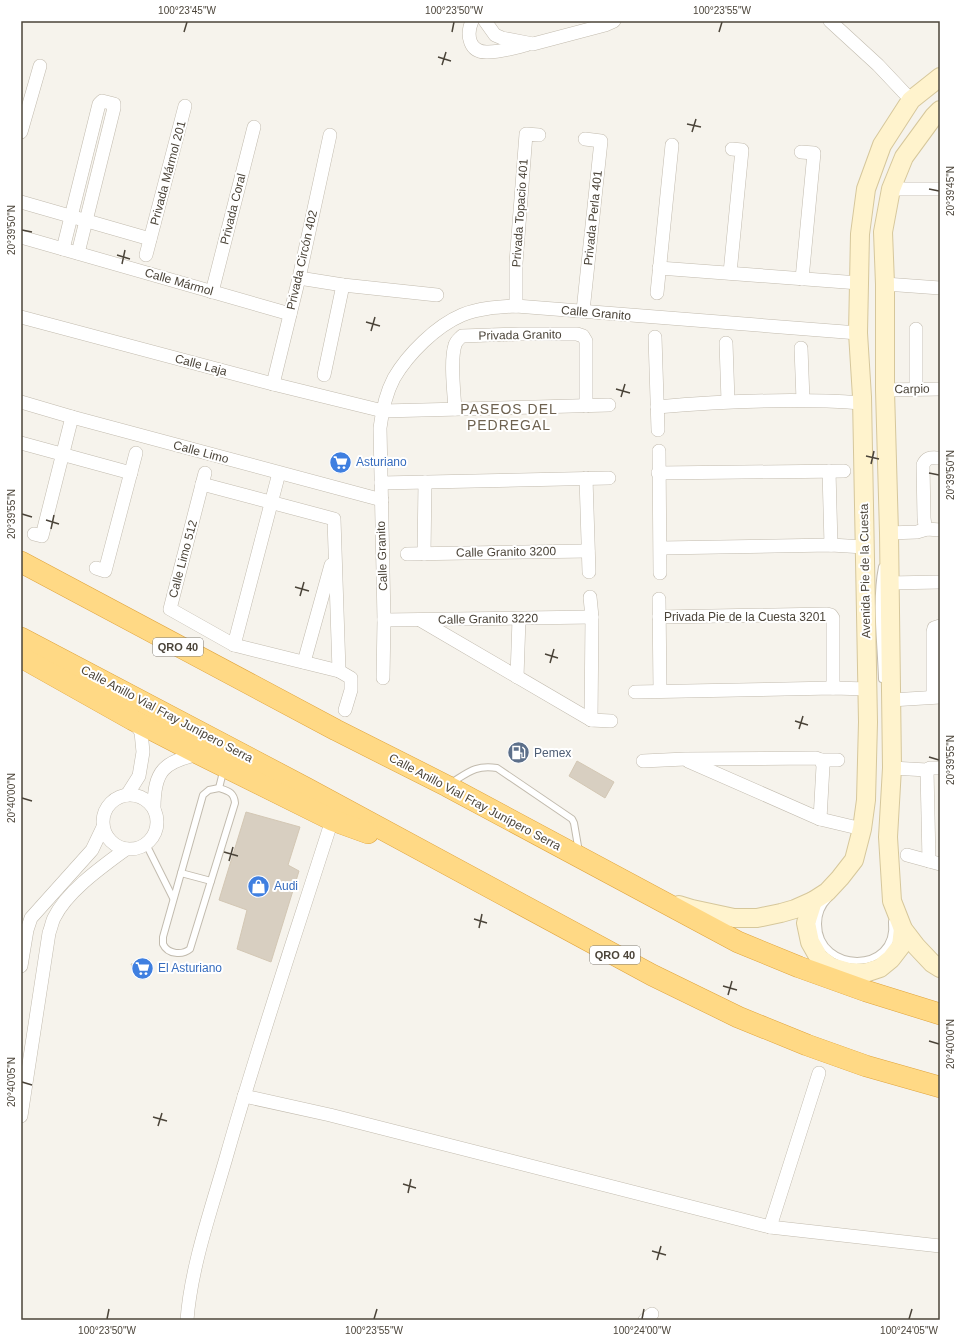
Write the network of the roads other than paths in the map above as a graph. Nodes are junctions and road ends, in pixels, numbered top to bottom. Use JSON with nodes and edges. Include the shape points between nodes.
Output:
{"nodes":[{"id":1,"x":472,"y":21,"type":"edge"},
{"id":2,"x":485,"y":21,"type":"edge"},
{"id":3,"x":614,"y":21,"type":"edge"},
{"id":4,"x":830,"y":21,"type":"edge"},
{"id":5,"x":533,"y":44,"type":"junction"},
{"id":6,"x":40,"y":66,"type":"dead end"},
{"id":7,"x":940,"y":77,"type":"edge"},
{"id":8,"x":911,"y":100,"type":"junction"},
{"id":9,"x":185,"y":106,"type":"dead end"},
{"id":10,"x":940,"y":110,"type":"edge"},
{"id":11,"x":254,"y":127,"type":"dead end"},
{"id":12,"x":21,"y":132,"type":"edge"},
{"id":13,"x":330,"y":135,"type":"dead end"},
{"id":14,"x":539,"y":135,"type":"dead end"},
{"id":15,"x":585,"y":139,"type":"dead end"},
{"id":16,"x":672,"y":145,"type":"dead end"},
{"id":17,"x":732,"y":149,"type":"dead end"},
{"id":18,"x":801,"y":152,"type":"dead end"},
{"id":19,"x":891,"y":189,"type":"junction"},
{"id":20,"x":940,"y":189,"type":"edge"},
{"id":21,"x":21,"y":202,"type":"edge"},
{"id":22,"x":70,"y":216,"type":"junction"},
{"id":23,"x":85,"y":221,"type":"junction"},
{"id":24,"x":21,"y":237,"type":"edge"},
{"id":25,"x":150,"y":239,"type":"junction"},
{"id":26,"x":63,"y":249,"type":"junction"},
{"id":27,"x":78,"y":253,"type":"junction"},
{"id":28,"x":146,"y":255,"type":"dead end"},
{"id":29,"x":659,"y":268,"type":"junction"},
{"id":30,"x":730,"y":273,"type":"junction"},
{"id":31,"x":299,"y":278,"type":"junction"},
{"id":32,"x":802,"y":279,"type":"junction"},
{"id":33,"x":859,"y":283,"type":"junction"},
{"id":34,"x":885,"y":284,"type":"junction"},
{"id":35,"x":343,"y":285,"type":"junction"},
{"id":36,"x":940,"y":288,"type":"edge"},
{"id":37,"x":212,"y":292,"type":"junction"},
{"id":38,"x":657,"y":293,"type":"dead end"},
{"id":39,"x":437,"y":295,"type":"dead end"},
{"id":40,"x":516,"y":306,"type":"junction"},
{"id":41,"x":583,"y":311,"type":"junction"},
{"id":42,"x":290,"y":314,"type":"junction"},
{"id":43,"x":21,"y":317,"type":"edge"},
{"id":44,"x":916,"y":329,"type":"dead end"},
{"id":45,"x":858,"y":333,"type":"junction"},
{"id":46,"x":654,"y":338,"type":"dead end"},
{"id":47,"x":726,"y":343,"type":"dead end"},
{"id":48,"x":801,"y":348,"type":"dead end"},
{"id":49,"x":324,"y":375,"type":"dead end"},
{"id":50,"x":273,"y":384,"type":"junction"},
{"id":51,"x":916,"y":389,"type":"junction"},
{"id":52,"x":940,"y":389,"type":"edge"},
{"id":53,"x":885,"y":390,"type":"junction"},
{"id":54,"x":803,"y":400,"type":"junction"},
{"id":55,"x":728,"y":401,"type":"junction"},
{"id":56,"x":21,"y":402,"type":"edge"},
{"id":57,"x":862,"y":403,"type":"junction"},
{"id":58,"x":609,"y":405,"type":"dead end"},
{"id":59,"x":586,"y":406,"type":"junction"},
{"id":60,"x":657,"y":407,"type":"junction"},
{"id":61,"x":454,"y":409,"type":"junction"},
{"id":62,"x":383,"y":410,"type":"junction"},
{"id":63,"x":72,"y":417,"type":"junction"},
{"id":64,"x":658,"y":430,"type":"dead end"},
{"id":65,"x":21,"y":443,"type":"edge"},
{"id":66,"x":659,"y":451,"type":"dead end"},
{"id":67,"x":136,"y":453,"type":"dead end"},
{"id":68,"x":63,"y":454,"type":"junction"},
{"id":69,"x":940,"y":458,"type":"edge"},
{"id":70,"x":844,"y":471,"type":"dead end"},
{"id":71,"x":829,"y":472,"type":"junction"},
{"id":72,"x":131,"y":473,"type":"junction"},
{"id":73,"x":279,"y":473,"type":"junction"},
{"id":74,"x":658,"y":473,"type":"junction"},
{"id":75,"x":586,"y":478,"type":"junction"},
{"id":76,"x":609,"y":478,"type":"dead end"},
{"id":77,"x":425,"y":482,"type":"junction"},
{"id":78,"x":381,"y":483,"type":"junction"},
{"id":79,"x":382,"y":500,"type":"junction"},
{"id":80,"x":272,"y":502,"type":"junction"},
{"id":81,"x":934,"y":529,"type":"edge"},
{"id":82,"x":890,"y":533,"type":"junction"},
{"id":83,"x":34,"y":534,"type":"dead end"},
{"id":84,"x":831,"y":545,"type":"junction"},
{"id":85,"x":864,"y":547,"type":"junction"},
{"id":86,"x":660,"y":548,"type":"junction"},
{"id":87,"x":334,"y":551,"type":"junction"},
{"id":88,"x":588,"y":551,"type":"junction"},
{"id":89,"x":407,"y":554,"type":"dead end"},
{"id":90,"x":424,"y":554,"type":"junction"},
{"id":91,"x":21,"y":562,"type":"edge"},
{"id":92,"x":96,"y":568,"type":"dead end"},
{"id":93,"x":589,"y":572,"type":"dead end"},
{"id":94,"x":660,"y":573,"type":"dead end"},
{"id":95,"x":879,"y":577,"type":"junction"},
{"id":96,"x":940,"y":582,"type":"edge"},
{"id":97,"x":590,"y":597,"type":"dead end"},
{"id":98,"x":658,"y":599,"type":"dead end"},
{"id":99,"x":592,"y":617,"type":"junction"},
{"id":100,"x":659,"y":617,"type":"junction"},
{"id":101,"x":519,"y":619,"type":"junction"},
{"id":102,"x":384,"y":620,"type":"junction"},
{"id":103,"x":420,"y":620,"type":"junction"},
{"id":104,"x":940,"y":626,"type":"edge"},
{"id":105,"x":21,"y":638,"type":"edge"},
{"id":106,"x":234,"y":645,"type":"junction"},
{"id":107,"x":21,"y":657,"type":"edge"},
{"id":108,"x":304,"y":662,"type":"junction"},
{"id":109,"x":339,"y":671,"type":"junction"},
{"id":110,"x":517,"y":677,"type":"junction"},
{"id":111,"x":383,"y":678,"type":"dead end"},
{"id":112,"x":833,"y":688,"type":"junction"},
{"id":113,"x":660,"y":691,"type":"junction"},
{"id":114,"x":635,"y":692,"type":"dead end"},
{"id":115,"x":881,"y":696,"type":"junction"},
{"id":116,"x":937,"y":697,"type":"edge"},
{"id":117,"x":345,"y":710,"type":"dead end"},
{"id":118,"x":133,"y":720,"type":"junction"},
{"id":119,"x":591,"y":720,"type":"junction"},
{"id":120,"x":611,"y":721,"type":"dead end"},
{"id":121,"x":199,"y":754,"type":"junction"},
{"id":122,"x":685,"y":759,"type":"junction"},
{"id":123,"x":821,"y":760,"type":"junction"},
{"id":124,"x":838,"y":760,"type":"dead end"},
{"id":125,"x":643,"y":761,"type":"dead end"},
{"id":126,"x":220,"y":764,"type":"junction"},
{"id":127,"x":892,"y":768,"type":"junction"},
{"id":128,"x":934,"y":769,"type":"edge"},
{"id":129,"x":237,"y":784,"type":"junction"},
{"id":130,"x":447,"y":786,"type":"junction"},
{"id":131,"x":219,"y":788,"type":"junction"},
{"id":132,"x":127,"y":795,"type":"junction"},
{"id":133,"x":154,"y":808,"type":"junction"},
{"id":134,"x":820,"y":819,"type":"junction"},
{"id":135,"x":332,"y":820,"type":"junction"},
{"id":136,"x":103,"y":827,"type":"junction"},
{"id":137,"x":862,"y":829,"type":"junction"},
{"id":138,"x":146,"y":844,"type":"junction"},
{"id":139,"x":934,"y":844,"type":"edge"},
{"id":140,"x":126,"y":849,"type":"junction"},
{"id":141,"x":907,"y":854,"type":"dead end"},
{"id":142,"x":432,"y":855,"type":"junction"},
{"id":143,"x":580,"y":857,"type":"junction"},
{"id":144,"x":854,"y":860,"type":"junction"},
{"id":145,"x":934,"y":862,"type":"edge"},
{"id":146,"x":181,"y":873,"type":"junction"},
{"id":147,"x":211,"y":881,"type":"junction"},
{"id":148,"x":648,"y":894,"type":"junction"},
{"id":149,"x":173,"y":898,"type":"junction"},
{"id":150,"x":813,"y":901,"type":"junction"},
{"id":151,"x":892,"y":901,"type":"junction"},
{"id":152,"x":903,"y":929,"type":"junction"},
{"id":153,"x":21,"y":966,"type":"edge"},
{"id":154,"x":940,"y":968,"type":"edge"},
{"id":155,"x":940,"y":1014,"type":"edge"},
{"id":156,"x":820,"y":1073,"type":"dead end"},
{"id":157,"x":940,"y":1086,"type":"edge"},
{"id":158,"x":244,"y":1096,"type":"junction"},
{"id":159,"x":21,"y":1116,"type":"edge"},
{"id":160,"x":770,"y":1227,"type":"junction"},
{"id":161,"x":940,"y":1246,"type":"edge"},
{"id":162,"x":187,"y":1320,"type":"edge"}],
"edges":[{"from":1,"to":5,"type":"street","via":[[468,36],[470,44],[477,50],[487,53]]},
{"from":2,"to":5,"type":"street","via":[[496,35],[502,38]]},
{"from":3,"to":5,"type":"street"},
{"from":4,"to":8,"type":"street","via":[[878,65]]},
{"from":6,"to":12,"type":"street"},
{"from":7,"to":8,"type":"main road","name":"Avenida Pie de la Cuesta"},
{"from":8,"to":33,"type":"main road","name":"Avenida Pie de la Cuesta","via":[[882,145],[866,189],[860,234]]},
{"from":9,"to":25,"type":"street","name":"Privada Mármol 201"},
{"from":10,"to":19,"type":"main road","name":"Avenida Pie de la Cuesta","via":[[904,156]]},
{"from":11,"to":37,"type":"street","name":"Privada Coral"},
{"from":13,"to":31,"type":"street","name":"Privada Circón 402"},
{"from":14,"to":40,"type":"street","name":"Privada Topacio 401","via":[[526,134],[516,263]]},
{"from":15,"to":41,"type":"street","name":"Privada Perla 401","via":[[601,141]]},
{"from":16,"to":29,"type":"street"},
{"from":17,"to":30,"type":"street","via":[[742,150]]},
{"from":18,"to":32,"type":"street","via":[[814,154]]},
{"from":19,"to":20,"type":"street"},
{"from":19,"to":34,"type":"main road","name":"Avenida Pie de la Cuesta","via":[[883,232]]},
{"from":21,"to":22,"type":"street","name":"Privada Mármol 201"},
{"from":22,"to":23,"type":"street","name":"Privada Mármol 201"},
{"from":22,"to":23,"type":"street","via":[[99,104],[102,101],[112,103],[114,108]]},
{"from":22,"to":26,"type":"street"},
{"from":23,"to":25,"type":"street","name":"Privada Mármol 201"},
{"from":23,"to":27,"type":"street"},
{"from":24,"to":26,"type":"street","name":"Calle Mármol"},
{"from":25,"to":28,"type":"street","name":"Privada Mármol 201"},
{"from":26,"to":27,"type":"street","name":"Calle Mármol"},
{"from":27,"to":37,"type":"street","name":"Calle Mármol"},
{"from":29,"to":30,"type":"street"},
{"from":29,"to":38,"type":"street"},
{"from":30,"to":32,"type":"street"},
{"from":31,"to":35,"type":"street"},
{"from":31,"to":42,"type":"street","name":"Privada Circón 402"},
{"from":32,"to":33,"type":"street"},
{"from":33,"to":45,"type":"main road","name":"Avenida Pie de la Cuesta"},
{"from":34,"to":36,"type":"street"},
{"from":34,"to":53,"type":"main road","name":"Avenida Pie de la Cuesta"},
{"from":35,"to":39,"type":"street"},
{"from":35,"to":49,"type":"street"},
{"from":37,"to":42,"type":"street","name":"Calle Mármol"},
{"from":40,"to":41,"type":"street","name":"Calle Granito"},
{"from":40,"to":62,"type":"street","name":"Calle Granito","via":[[493,307],[462,315],[436,330],[411,354],[394,379]]},
{"from":41,"to":45,"type":"street","name":"Calle Granito"},
{"from":42,"to":50,"type":"street","name":"Privada Circón 402"},
{"from":43,"to":50,"type":"street","name":"Calle Laja"},
{"from":44,"to":51,"type":"street"},
{"from":45,"to":57,"type":"main road","name":"Avenida Pie de la Cuesta"},
{"from":46,"to":60,"type":"street"},
{"from":47,"to":55,"type":"street"},
{"from":48,"to":54,"type":"street"},
{"from":50,"to":62,"type":"street","name":"Calle Laja"},
{"from":51,"to":52,"type":"street","name":"Carpio"},
{"from":51,"to":53,"type":"street","name":"Carpio"},
{"from":53,"to":82,"type":"main road","name":"Avenida Pie de la Cuesta"},
{"from":54,"to":55,"type":"street"},
{"from":54,"to":57,"type":"street"},
{"from":55,"to":60,"type":"street"},
{"from":56,"to":63,"type":"street","name":"Calle Limo"},
{"from":57,"to":85,"type":"main road","name":"Avenida Pie de la Cuesta"},
{"from":58,"to":59,"type":"street"},
{"from":59,"to":61,"type":"street"},
{"from":59,"to":61,"type":"street","name":"Privada Granito","via":[[586,341],[583,336],[519,334],[462,336],[457,340],[453,356]]},
{"from":60,"to":64,"type":"street"},
{"from":61,"to":62,"type":"street"},
{"from":62,"to":78,"type":"street","name":"Calle Granito","via":[[380,428]]},
{"from":63,"to":68,"type":"street"},
{"from":63,"to":73,"type":"street","name":"Calle Limo"},
{"from":65,"to":68,"type":"street"},
{"from":66,"to":74,"type":"street"},
{"from":67,"to":72,"type":"street"},
{"from":68,"to":72,"type":"street"},
{"from":68,"to":83,"type":"street","via":[[42,536]]},
{"from":69,"to":81,"type":"street","via":[[919,461],[924,465],[925,526]]},
{"from":70,"to":71,"type":"street"},
{"from":71,"to":74,"type":"street"},
{"from":71,"to":84,"type":"street"},
{"from":72,"to":92,"type":"street","via":[[105,571]]},
{"from":73,"to":79,"type":"street","name":"Calle Limo"},
{"from":73,"to":80,"type":"street"},
{"from":74,"to":86,"type":"street"},
{"from":75,"to":76,"type":"street"},
{"from":75,"to":77,"type":"street"},
{"from":75,"to":88,"type":"street"},
{"from":77,"to":78,"type":"street"},
{"from":77,"to":90,"type":"street"},
{"from":78,"to":79,"type":"street","name":"Calle Granito"},
{"from":79,"to":102,"type":"street","name":"Calle Granito"},
{"from":80,"to":87,"type":"street","name":"Calle Limo 512","via":[[334,519]]},
{"from":80,"to":106,"type":"street"},
{"from":80,"to":106,"type":"street","name":"Calle Limo 512","via":[[204,478],[170,608]]},
{"from":81,"to":82,"type":"street"},
{"from":82,"to":95,"type":"main road","name":"Avenida Pie de la Cuesta"},
{"from":82,"to":115,"type":"lane","via":[[880,579]]},
{"from":84,"to":85,"type":"street"},
{"from":84,"to":86,"type":"street"},
{"from":85,"to":95,"type":"lane"},
{"from":85,"to":115,"type":"main road","name":"Avenida Pie de la Cuesta"},
{"from":86,"to":94,"type":"street"},
{"from":87,"to":108,"type":"street","name":"Calle Limo 512"},
{"from":87,"to":109,"type":"street","name":"Calle Limo 512"},
{"from":88,"to":90,"type":"street","name":"Calle Granito 3200"},
{"from":88,"to":93,"type":"street"},
{"from":89,"to":90,"type":"street","name":"Calle Granito 3200"},
{"from":91,"to":130,"type":"highway","name":"Calle Anillo Vial Fray Junípero Serra","number":"QRO 40","via":[[336,730]]},
{"from":95,"to":96,"type":"street"},
{"from":95,"to":115,"type":"main road","name":"Avenida Pie de la Cuesta"},
{"from":97,"to":99,"type":"street"},
{"from":98,"to":100,"type":"street","name":"Privada Pie de la Cuesta 3201"},
{"from":99,"to":101,"type":"street","name":"Calle Granito 3220"},
{"from":99,"to":119,"type":"street"},
{"from":100,"to":112,"type":"street","name":"Privada Pie de la Cuesta 3201","via":[[831,615]]},
{"from":100,"to":113,"type":"street","name":"Privada Pie de la Cuesta 3201"},
{"from":101,"to":103,"type":"street","name":"Calle Granito 3220"},
{"from":101,"to":110,"type":"street"},
{"from":102,"to":103,"type":"street","name":"Calle Granito 3220"},
{"from":102,"to":111,"type":"street","name":"Calle Granito"},
{"from":103,"to":110,"type":"street"},
{"from":104,"to":116,"type":"street","via":[[934,628],[933,632]]},
{"from":105,"to":142,"type":"highway","name":"Calle Anillo Vial Fray Junípero Serra","number":"QRO 40"},
{"from":106,"to":108,"type":"street","name":"Calle Limo 512"},
{"from":107,"to":118,"type":"highway"},
{"from":108,"to":109,"type":"street","name":"Calle Limo 512"},
{"from":109,"to":117,"type":"street","via":[[351,678],[351,690]]},
{"from":110,"to":119,"type":"street"},
{"from":112,"to":113,"type":"street"},
{"from":112,"to":115,"type":"street"},
{"from":113,"to":114,"type":"street"},
{"from":115,"to":116,"type":"street"},
{"from":115,"to":127,"type":"main road","name":"Avenida Pie de la Cuesta"},
{"from":115,"to":137,"type":"main road","name":"Avenida Pie de la Cuesta","via":[[868,722],[866,800]]},
{"from":118,"to":121,"type":"highway"},
{"from":118,"to":132,"type":"street","via":[[141,732],[143,752],[138,776]]},
{"from":119,"to":120,"type":"street"},
{"from":121,"to":126,"type":"highway"},
{"from":121,"to":133,"type":"street","via":[[168,765],[157,778]]},
{"from":122,"to":123,"type":"street"},
{"from":122,"to":125,"type":"street"},
{"from":122,"to":134,"type":"street"},
{"from":123,"to":124,"type":"street"},
{"from":123,"to":134,"type":"street"},
{"from":126,"to":129,"type":"highway"},
{"from":126,"to":131,"type":"lane","via":[[222,782]]},
{"from":127,"to":128,"type":"street"},
{"from":127,"to":151,"type":"main road","name":"Avenida Pie de la Cuesta","via":[[888,837]]},
{"from":128,"to":139,"type":"street"},
{"from":129,"to":131,"type":"lane"},
{"from":129,"to":135,"type":"highway"},
{"from":129,"to":147,"type":"lane","via":[[236,803]]},
{"from":130,"to":143,"type":"highway","name":"Calle Anillo Vial Fray Junípero Serra","number":"QRO 40"},
{"from":130,"to":143,"type":"lane","via":[[484,766],[497,768],[572,819]]},
{"from":131,"to":146,"type":"lane","via":[[209,790],[203,795]]},
{"from":132,"to":133,"type":"street","via":[[137,795],[147,800]]},
{"from":132,"to":136,"type":"street","via":[[117,798],[108,805]]},
{"from":133,"to":138,"type":"street","via":[[157,828]]},
{"from":134,"to":137,"type":"street"},
{"from":135,"to":142,"type":"highway"},
{"from":135,"to":158,"type":"street"},
{"from":136,"to":140,"type":"street","via":[[116,845]]},
{"from":136,"to":153,"type":"street","via":[[92,850],[31,918]]},
{"from":137,"to":144,"type":"main road","name":"Avenida Pie de la Cuesta"},
{"from":138,"to":140,"type":"street"},
{"from":138,"to":149,"type":"lane"},
{"from":139,"to":145,"type":"street"},
{"from":140,"to":159,"type":"street","via":[[71,894],[54,919],[49,933]]},
{"from":141,"to":145,"type":"street"},
{"from":142,"to":157,"type":"highway","name":"Calle Anillo Vial Fray Junípero Serra","number":"QRO 40","via":[[652,975],[738,1017],[866,1066]]},
{"from":143,"to":148,"type":"highway","name":"Calle Anillo Vial Fray Junípero Serra","number":"QRO 40"},
{"from":144,"to":150,"type":"main road","name":"Avenida Pie de la Cuesta","via":[[827,892]]},
{"from":144,"to":151,"type":"lane","via":[[846,882],[826,900],[818,917],[822,941],[828,949],[849,961],[861,962],[878,955],[890,939],[893,928]]},
{"from":146,"to":147,"type":"lane"},
{"from":146,"to":149,"type":"lane"},
{"from":147,"to":149,"type":"lane","via":[[190,948],[180,954],[170,951],[164,945],[163,937]]},
{"from":148,"to":150,"type":"main road","name":"Avenida Pie de la Cuesta","via":[[692,909],[734,918],[757,918],[795,909]]},
{"from":148,"to":155,"type":"highway","name":"Calle Anillo Vial Fray Junípero Serra","number":"QRO 40","via":[[738,942],[866,992]]},
{"from":150,"to":152,"type":"main road","via":[[806,923],[810,942],[819,958],[831,967],[865,973],[880,968],[891,960],[901,946]]},
{"from":151,"to":152,"type":"main road","name":"Avenida Pie de la Cuesta"},
{"from":152,"to":154,"type":"main road","name":"Avenida Pie de la Cuesta","via":[[932,963]]},
{"from":156,"to":160,"type":"street"},
{"from":158,"to":160,"type":"street","via":[[330,1115]]},
{"from":158,"to":162,"type":"street","via":[[204,1234],[189,1298]]},
{"from":160,"to":161,"type":"street"}]}
